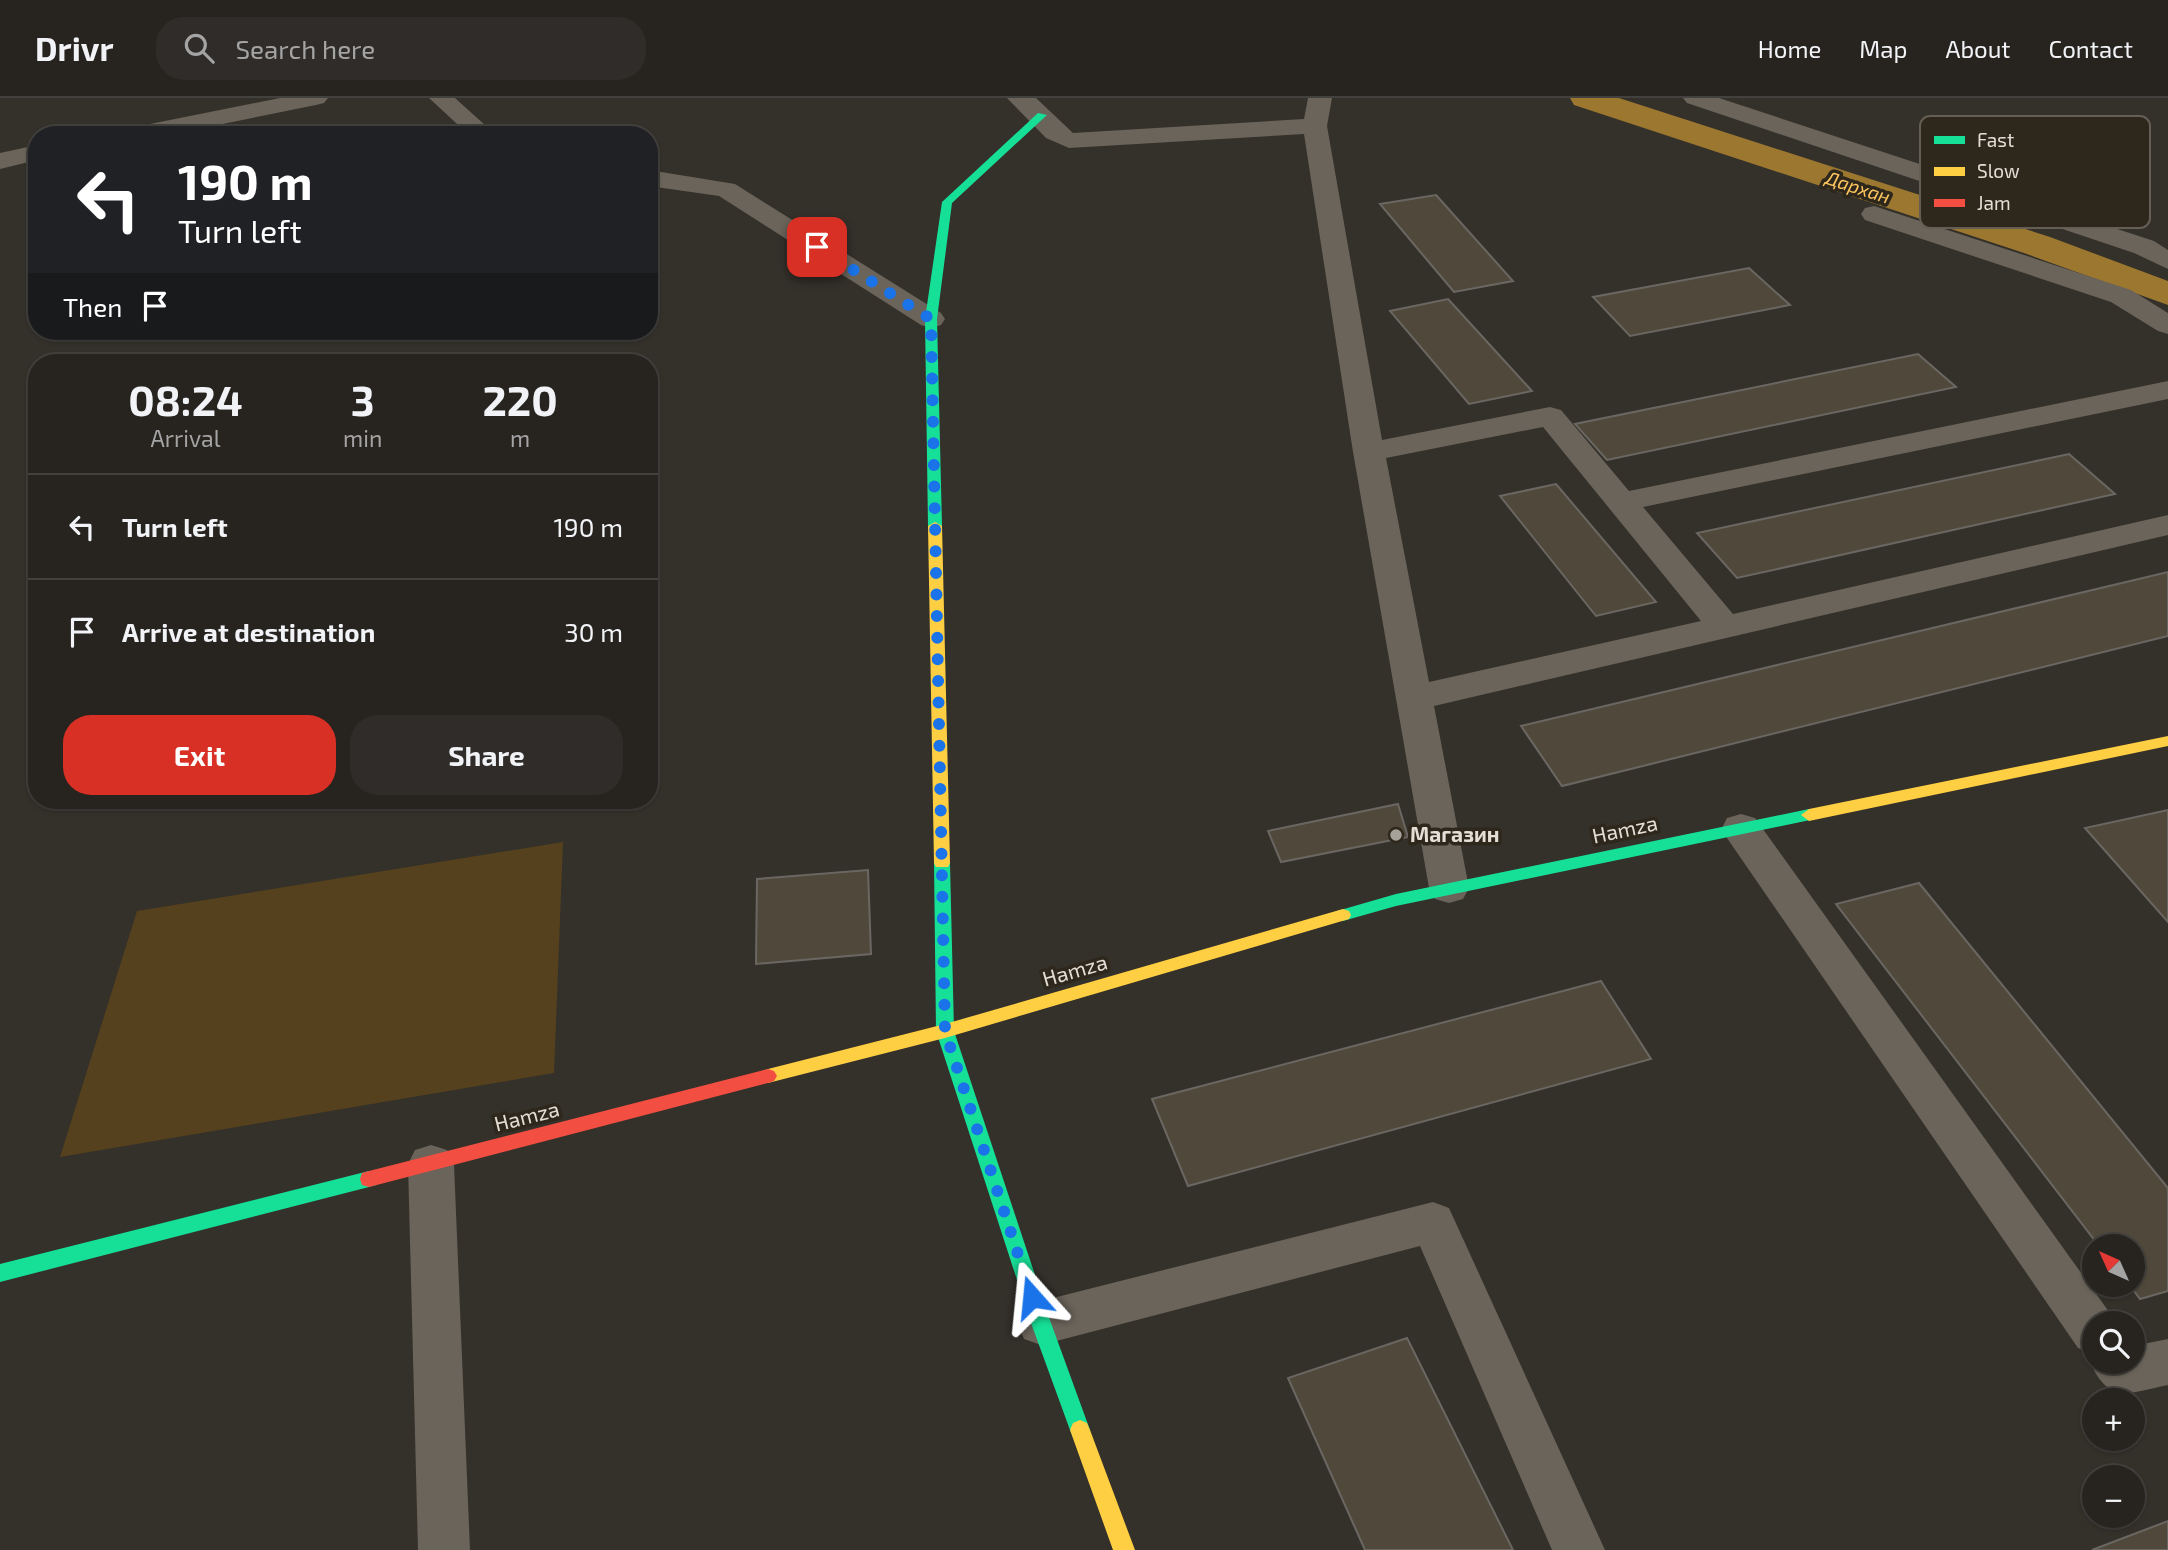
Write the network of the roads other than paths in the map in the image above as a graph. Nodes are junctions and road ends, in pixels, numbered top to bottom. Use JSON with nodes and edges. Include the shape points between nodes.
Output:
{"nodes":[{"id":1,"x":316,"y":98,"type":"edge"},
{"id":2,"x":441,"y":98,"type":"edge"},
{"id":3,"x":1019,"y":98,"type":"edge"},
{"id":4,"x":1695,"y":98,"type":"edge"},
{"id":5,"x":286,"y":101,"type":"edge"},
{"id":6,"x":1318,"y":112,"type":"edge"},
{"id":7,"x":1042,"y":115,"type":"junction"},
{"id":8,"x":171,"y":126,"type":"edge"},
{"id":9,"x":474,"y":126,"type":"edge"},
{"id":10,"x":28,"y":154,"type":"edge"},
{"id":11,"x":0,"y":161,"type":"edge"},
{"id":12,"x":1920,"y":173,"type":"edge"},
{"id":13,"x":658,"y":179,"type":"edge"},
{"id":14,"x":1874,"y":214,"type":"dead end"},
{"id":15,"x":2087,"y":228,"type":"edge"},
{"id":16,"x":2168,"y":261,"type":"edge"},
{"id":17,"x":931,"y":319,"type":"junction"},
{"id":18,"x":2168,"y":325,"type":"edge"},
{"id":19,"x":2168,"y":390,"type":"edge"},
{"id":20,"x":1369,"y":452,"type":"junction"},
{"id":21,"x":1622,"y":502,"type":"junction"},
{"id":22,"x":2168,"y":525,"type":"edge"},
{"id":23,"x":1725,"y":627,"type":"junction"},
{"id":24,"x":1414,"y":698,"type":"junction"},
{"id":25,"x":2168,"y":741,"type":"edge"},
{"id":26,"x":1741,"y":828,"type":"junction"},
{"id":27,"x":1448,"y":887,"type":"junction"},
{"id":28,"x":945,"y":1031,"type":"junction"},
{"id":29,"x":431,"y":1164,"type":"junction"},
{"id":30,"x":0,"y":1273,"type":"edge"},
{"id":31,"x":2082,"y":1313,"type":"edge"},
{"id":32,"x":1041,"y":1323,"type":"junction"},
{"id":33,"x":2168,"y":1362,"type":"edge"},
{"id":34,"x":2145,"y":1366,"type":"edge"},
{"id":35,"x":444,"y":1550,"type":"edge"},
{"id":36,"x":1124,"y":1550,"type":"edge"},
{"id":37,"x":1579,"y":1550,"type":"edge"}],
"edges":[{"from":1,"to":5,"type":"street"},
{"from":2,"to":9,"type":"street"},
{"from":3,"to":7,"type":"street"},
{"from":4,"to":12,"type":"street"},
{"from":5,"to":8,"type":"street"},
{"from":6,"to":7,"type":"street","via":[[1079,142],[1058,137]]},
{"from":6,"to":20,"type":"street"},
{"from":7,"to":17,"type":"street","via":[[947,202]]},
{"from":10,"to":11,"type":"street"},
{"from":13,"to":17,"type":"street","via":[[726,189]]},
{"from":14,"to":18,"type":"street","via":[[2121,296]]},
{"from":15,"to":16,"type":"street","via":[[2144,247]]},
{"from":17,"to":28,"type":"street"},
{"from":19,"to":21,"type":"street"},
{"from":20,"to":21,"type":"street","via":[[1550,416]]},
{"from":20,"to":24,"type":"street"},
{"from":21,"to":23,"type":"street"},
{"from":22,"to":23,"type":"street"},
{"from":23,"to":24,"type":"street"},
{"from":24,"to":27,"type":"street"},
{"from":25,"to":26,"type":"street","name":"Hamza"},
{"from":26,"to":27,"type":"street","name":"Hamza"},
{"from":26,"to":31,"type":"street"},
{"from":27,"to":28,"type":"street","name":"Hamza"},
{"from":28,"to":29,"type":"street","name":"Hamza"},
{"from":28,"to":32,"type":"street"},
{"from":29,"to":30,"type":"street","name":"Hamza"},
{"from":29,"to":35,"type":"street"},
{"from":32,"to":36,"type":"street"},
{"from":32,"to":37,"type":"street","via":[[1433,1222]]},
{"from":33,"to":34,"type":"street"}]}
